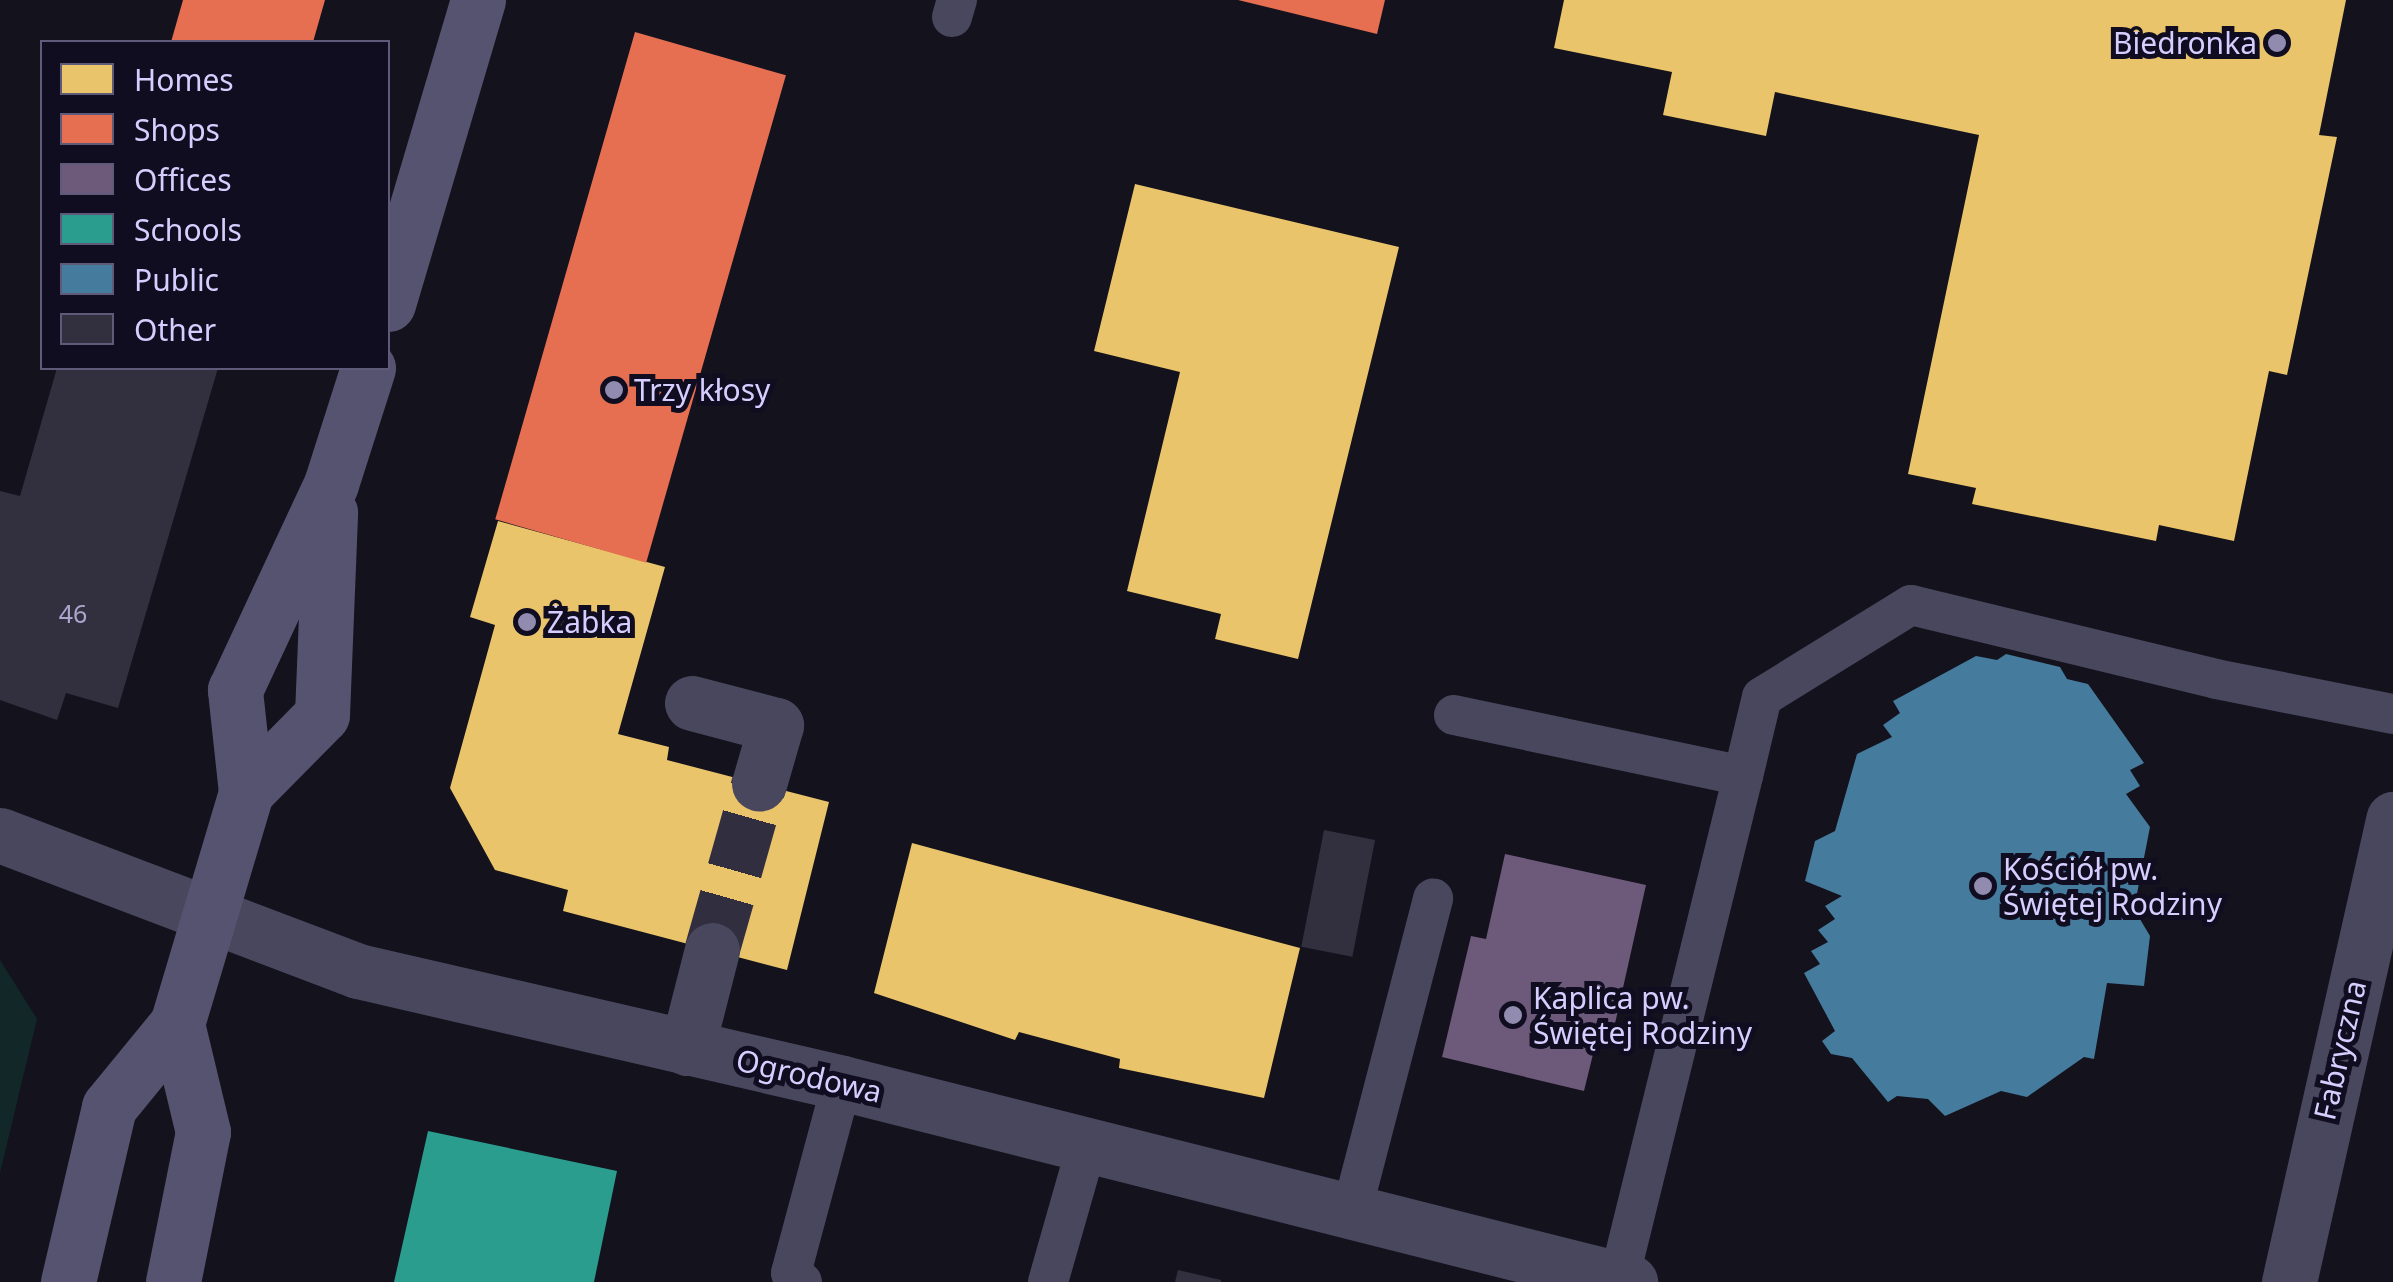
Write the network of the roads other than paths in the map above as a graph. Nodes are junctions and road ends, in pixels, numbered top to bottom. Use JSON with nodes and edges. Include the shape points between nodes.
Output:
{"nodes":[{"id":1,"x":478,"y":0,"type":"edge"},
{"id":2,"x":390,"y":297,"type":"edge"},
{"id":3,"x":367,"y":370,"type":"edge"},
{"id":4,"x":331,"y":484,"type":"junction"},
{"id":5,"x":692,"y":703,"type":"dead end"},
{"id":6,"x":2393,"y":714,"type":"edge"},
{"id":7,"x":1454,"y":715,"type":"dead end"},
{"id":8,"x":1744,"y":776,"type":"junction"},
{"id":9,"x":760,"y":784,"type":"tunnel mouth"},
{"id":10,"x":246,"y":792,"type":"junction"},
{"id":11,"x":2393,"y":819,"type":"edge"},
{"id":12,"x":0,"y":836,"type":"edge"},
{"id":13,"x":1433,"y":898,"type":"dead end"},
{"id":14,"x":209,"y":918,"type":"junction"},
{"id":15,"x":712,"y":950,"type":"tunnel mouth"},
{"id":16,"x":177,"y":1024,"type":"junction"},
{"id":17,"x":687,"y":1048,"type":"junction"},
{"id":18,"x":842,"y":1083,"type":"junction"},
{"id":19,"x":1087,"y":1145,"type":"junction"},
{"id":20,"x":1352,"y":1210,"type":"junction"},
{"id":21,"x":1625,"y":1281,"type":"edge"},
{"id":22,"x":68,"y":1282,"type":"edge"},
{"id":23,"x":173,"y":1282,"type":"edge"},
{"id":24,"x":802,"y":1282,"type":"edge"},
{"id":25,"x":1048,"y":1282,"type":"edge"},
{"id":26,"x":2289,"y":1282,"type":"edge"}],
"edges":[{"from":1,"to":2,"type":"main road"},
{"from":3,"to":4,"type":"main road"},
{"from":4,"to":10,"type":"main road","via":[[235,690]]},
{"from":4,"to":10,"type":"main road","via":[[322,715]]},
{"from":5,"to":9,"type":"street","via":[[776,725]]},
{"from":6,"to":8,"type":"lane","via":[[2216,679],[1912,604],[1762,697]]},
{"from":7,"to":8,"type":"lane"},
{"from":8,"to":21,"type":"lane"},
{"from":10,"to":14,"type":"main road"},
{"from":11,"to":26,"type":"street","name":"Fabryczna"},
{"from":12,"to":14,"type":"street","name":"Ogrodowa"},
{"from":13,"to":20,"type":"lane"},
{"from":14,"to":16,"type":"main road"},
{"from":14,"to":17,"type":"street","name":"Ogrodowa","via":[[358,971]]},
{"from":15,"to":17,"type":"street"},
{"from":16,"to":22,"type":"main road","via":[[108,1107]]},
{"from":16,"to":23,"type":"main road","via":[[203,1132]]},
{"from":17,"to":18,"type":"street","name":"Ogrodowa"},
{"from":18,"to":19,"type":"street","name":"Ogrodowa"},
{"from":18,"to":24,"type":"lane","via":[[790,1273]]},
{"from":19,"to":20,"type":"street","name":"Ogrodowa"},
{"from":19,"to":25,"type":"lane"},
{"from":20,"to":21,"type":"street","name":"Ogrodowa"}]}
